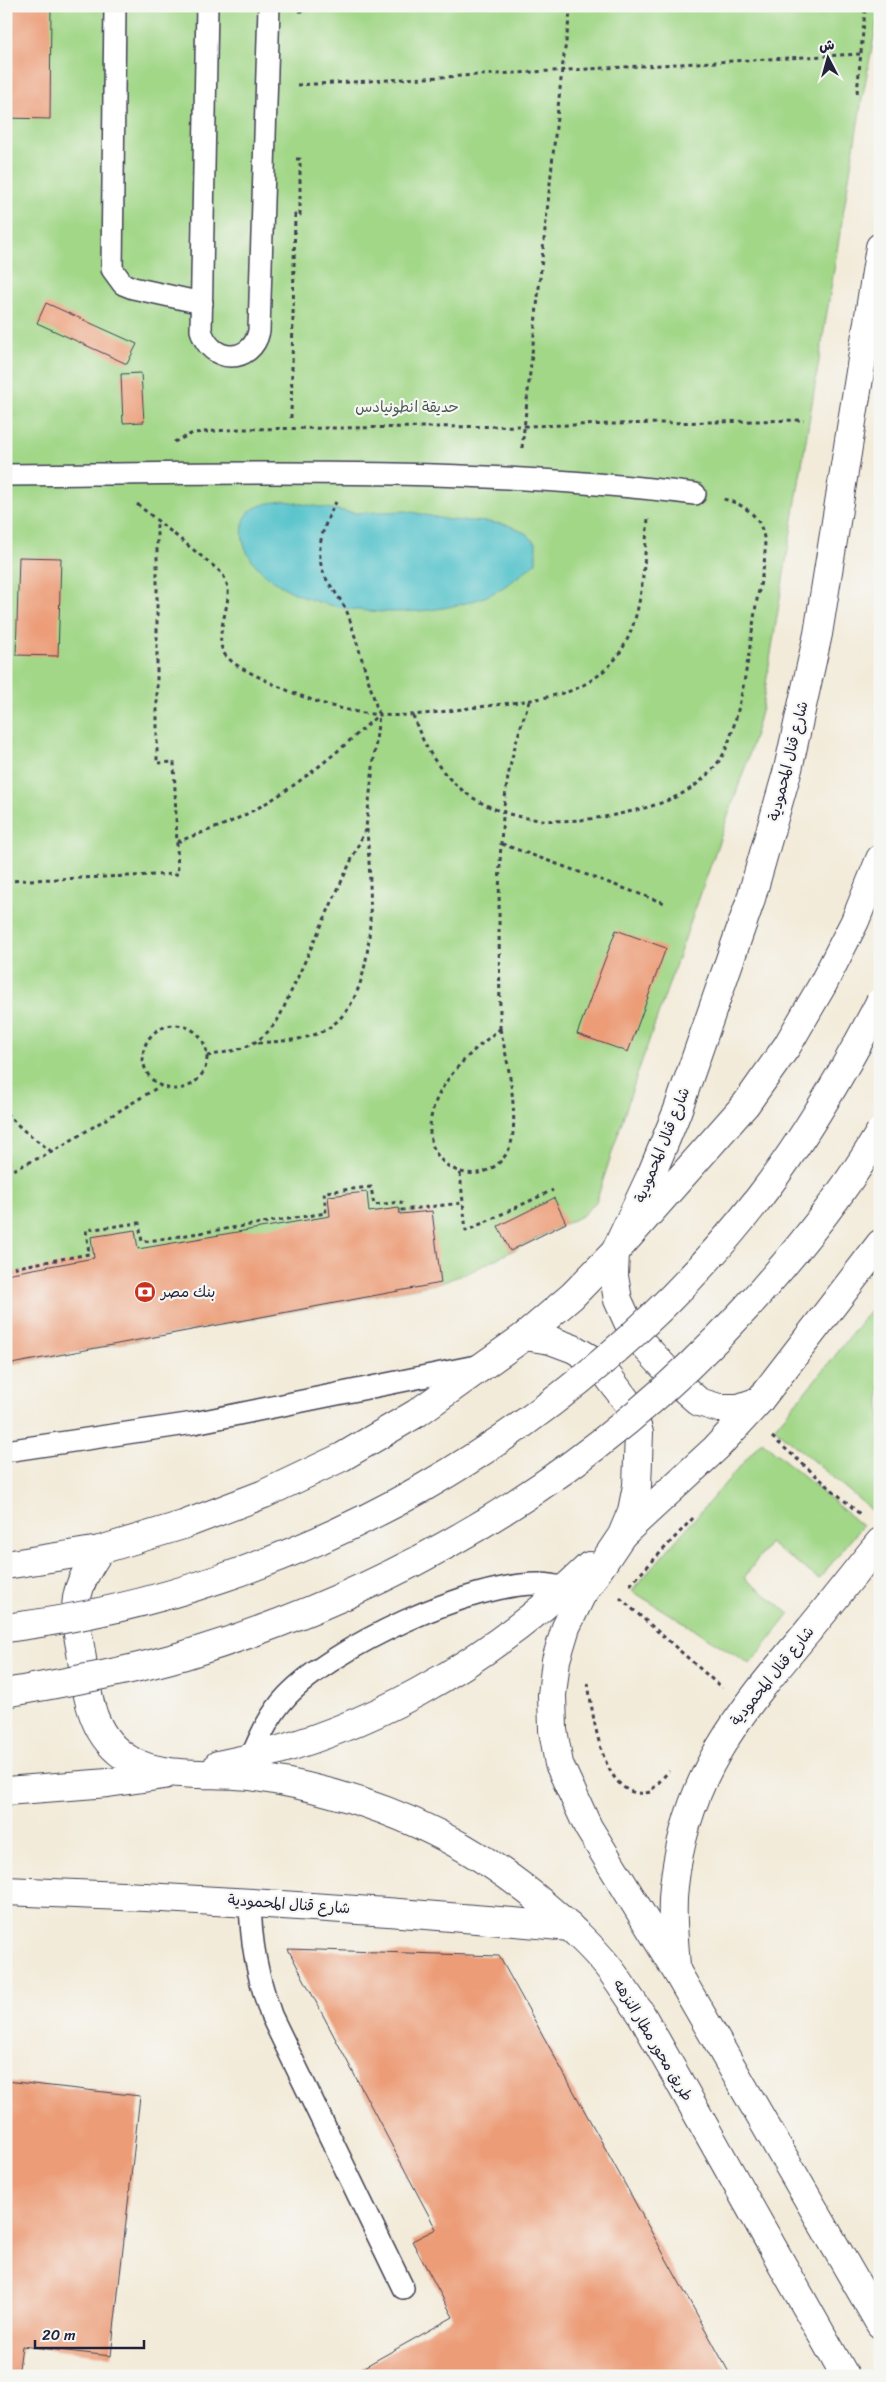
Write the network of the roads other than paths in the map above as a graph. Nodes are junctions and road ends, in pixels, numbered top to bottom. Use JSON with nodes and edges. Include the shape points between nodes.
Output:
{"nodes":[{"id":1,"x":115,"y":6,"type":"edge"},
{"id":2,"x":207,"y":6,"type":"edge"},
{"id":3,"x":269,"y":6,"type":"edge"},
{"id":4,"x":880,"y":246,"type":"edge"},
{"id":5,"x":202,"y":303,"type":"junction"},
{"id":6,"x":6,"y":476,"type":"edge"},
{"id":7,"x":695,"y":494,"type":"road end"},
{"id":8,"x":880,"y":859,"type":"edge"},
{"id":9,"x":880,"y":1002,"type":"edge"},
{"id":10,"x":880,"y":1132,"type":"edge"},
{"id":11,"x":880,"y":1244,"type":"edge"},
{"id":12,"x":615,"y":1252,"type":"junction"},
{"id":13,"x":525,"y":1336,"type":"junction"},
{"id":14,"x":488,"y":1363,"type":"junction"},
{"id":15,"x":758,"y":1401,"type":"junction"},
{"id":16,"x":6,"y":1451,"type":"edge"},
{"id":17,"x":622,"y":1535,"type":"junction"},
{"id":18,"x":880,"y":1542,"type":"edge"},
{"id":19,"x":100,"y":1550,"type":"junction"},
{"id":20,"x":6,"y":1566,"type":"edge"},
{"id":21,"x":566,"y":1588,"type":"junction"},
{"id":22,"x":6,"y":1628,"type":"edge"},
{"id":23,"x":6,"y":1692,"type":"edge"},
{"id":24,"x":250,"y":1758,"type":"junction"},
{"id":25,"x":183,"y":1772,"type":"junction"},
{"id":26,"x":6,"y":1791,"type":"edge"},
{"id":27,"x":6,"y":1891,"type":"edge"},
{"id":28,"x":250,"y":1901,"type":"junction"},
{"id":29,"x":570,"y":1927,"type":"junction"},
{"id":30,"x":677,"y":1972,"type":"junction"},
{"id":31,"x":403,"y":2288,"type":"dead end"},
{"id":32,"x":880,"y":2324,"type":"edge"},
{"id":33,"x":846,"y":2376,"type":"edge"}],
"edges":[{"from":1,"to":5,"type":"lane","via":[[112,270],[123,284]]},
{"from":2,"to":5,"type":"lane"},
{"from":3,"to":5,"type":"lane","via":[[259,332],[254,344],[240,355],[223,356],[210,349],[201,330]]},
{"from":4,"to":12,"type":"main road","name":"شارع قنال المحمودية","via":[[818,634],[788,769],[750,902],[677,1112]]},
{"from":6,"to":7,"type":"lane","via":[[404,474],[520,479]]},
{"from":8,"to":12,"type":"main road","via":[[855,920],[787,1046],[746,1104]]},
{"from":9,"to":22,"type":"main road","bridge":true,"via":[[847,1065],[805,1133],[709,1258],[655,1314],[536,1415],[404,1499],[335,1534],[263,1564],[189,1590],[115,1609]]},
{"from":10,"to":23,"type":"main road","bridge":true,"via":[[820,1219],[771,1281],[718,1338],[654,1399],[538,1490],[472,1532],[332,1603],[183,1656],[98,1676]]},
{"from":11,"to":15,"type":"main road"},
{"from":12,"to":13,"type":"main road","via":[[572,1296]]},
{"from":12,"to":15,"type":"main road","via":[[615,1284],[628,1322],[642,1343],[682,1387],[699,1402],[719,1408],[740,1408]]},
{"from":13,"to":14,"type":"main road"},
{"from":13,"to":17,"type":"main road","via":[[550,1340],[598,1363],[631,1407],[639,1433],[640,1461],[636,1494]]},
{"from":14,"to":16,"type":"lane","via":[[194,1422]]},
{"from":14,"to":19,"type":"main road","via":[[417,1413],[342,1457],[273,1490],[183,1525]]},
{"from":15,"to":17,"type":"main road","via":[[716,1448]]},
{"from":17,"to":21,"type":"main road"},
{"from":17,"to":30,"type":"main road","via":[[581,1596],[566,1627],[556,1660],[553,1730],[559,1764],[572,1796]]},
{"from":18,"to":30,"type":"main road","name":"شارع قنال المحمودية","via":[[755,1694],[709,1765],[692,1805],[674,1887],[673,1930]]},
{"from":19,"to":20,"type":"main road"},
{"from":19,"to":25,"type":"main road","via":[[81,1583],[76,1601],[76,1620],[94,1719],[109,1742],[130,1760],[147,1768]]},
{"from":21,"to":24,"type":"main road","via":[[471,1662],[419,1693],[309,1742]]},
{"from":21,"to":24,"type":"lane","via":[[540,1584],[490,1590],[426,1612],[356,1646],[311,1673],[286,1697],[265,1726]]},
{"from":24,"to":25,"type":"main road"},
{"from":25,"to":26,"type":"main road","via":[[108,1783]]},
{"from":25,"to":29,"type":"main road","name":"طريق محور مطار النزهه","via":[[254,1776],[324,1789],[392,1811],[457,1842],[517,1880]]},
{"from":27,"to":28,"type":"main road","name":"شارع قنال المحمودية"},
{"from":28,"to":29,"type":"main road","name":"شارع قنال المحمودية"},
{"from":28,"to":31,"type":"lane","via":[[251,1940],[258,1978],[271,2015]]},
{"from":29,"to":33,"type":"main road","name":"طريق محور مطار النزهه","via":[[608,1967],[640,2012]]},
{"from":30,"to":32,"type":"main road"}]}
